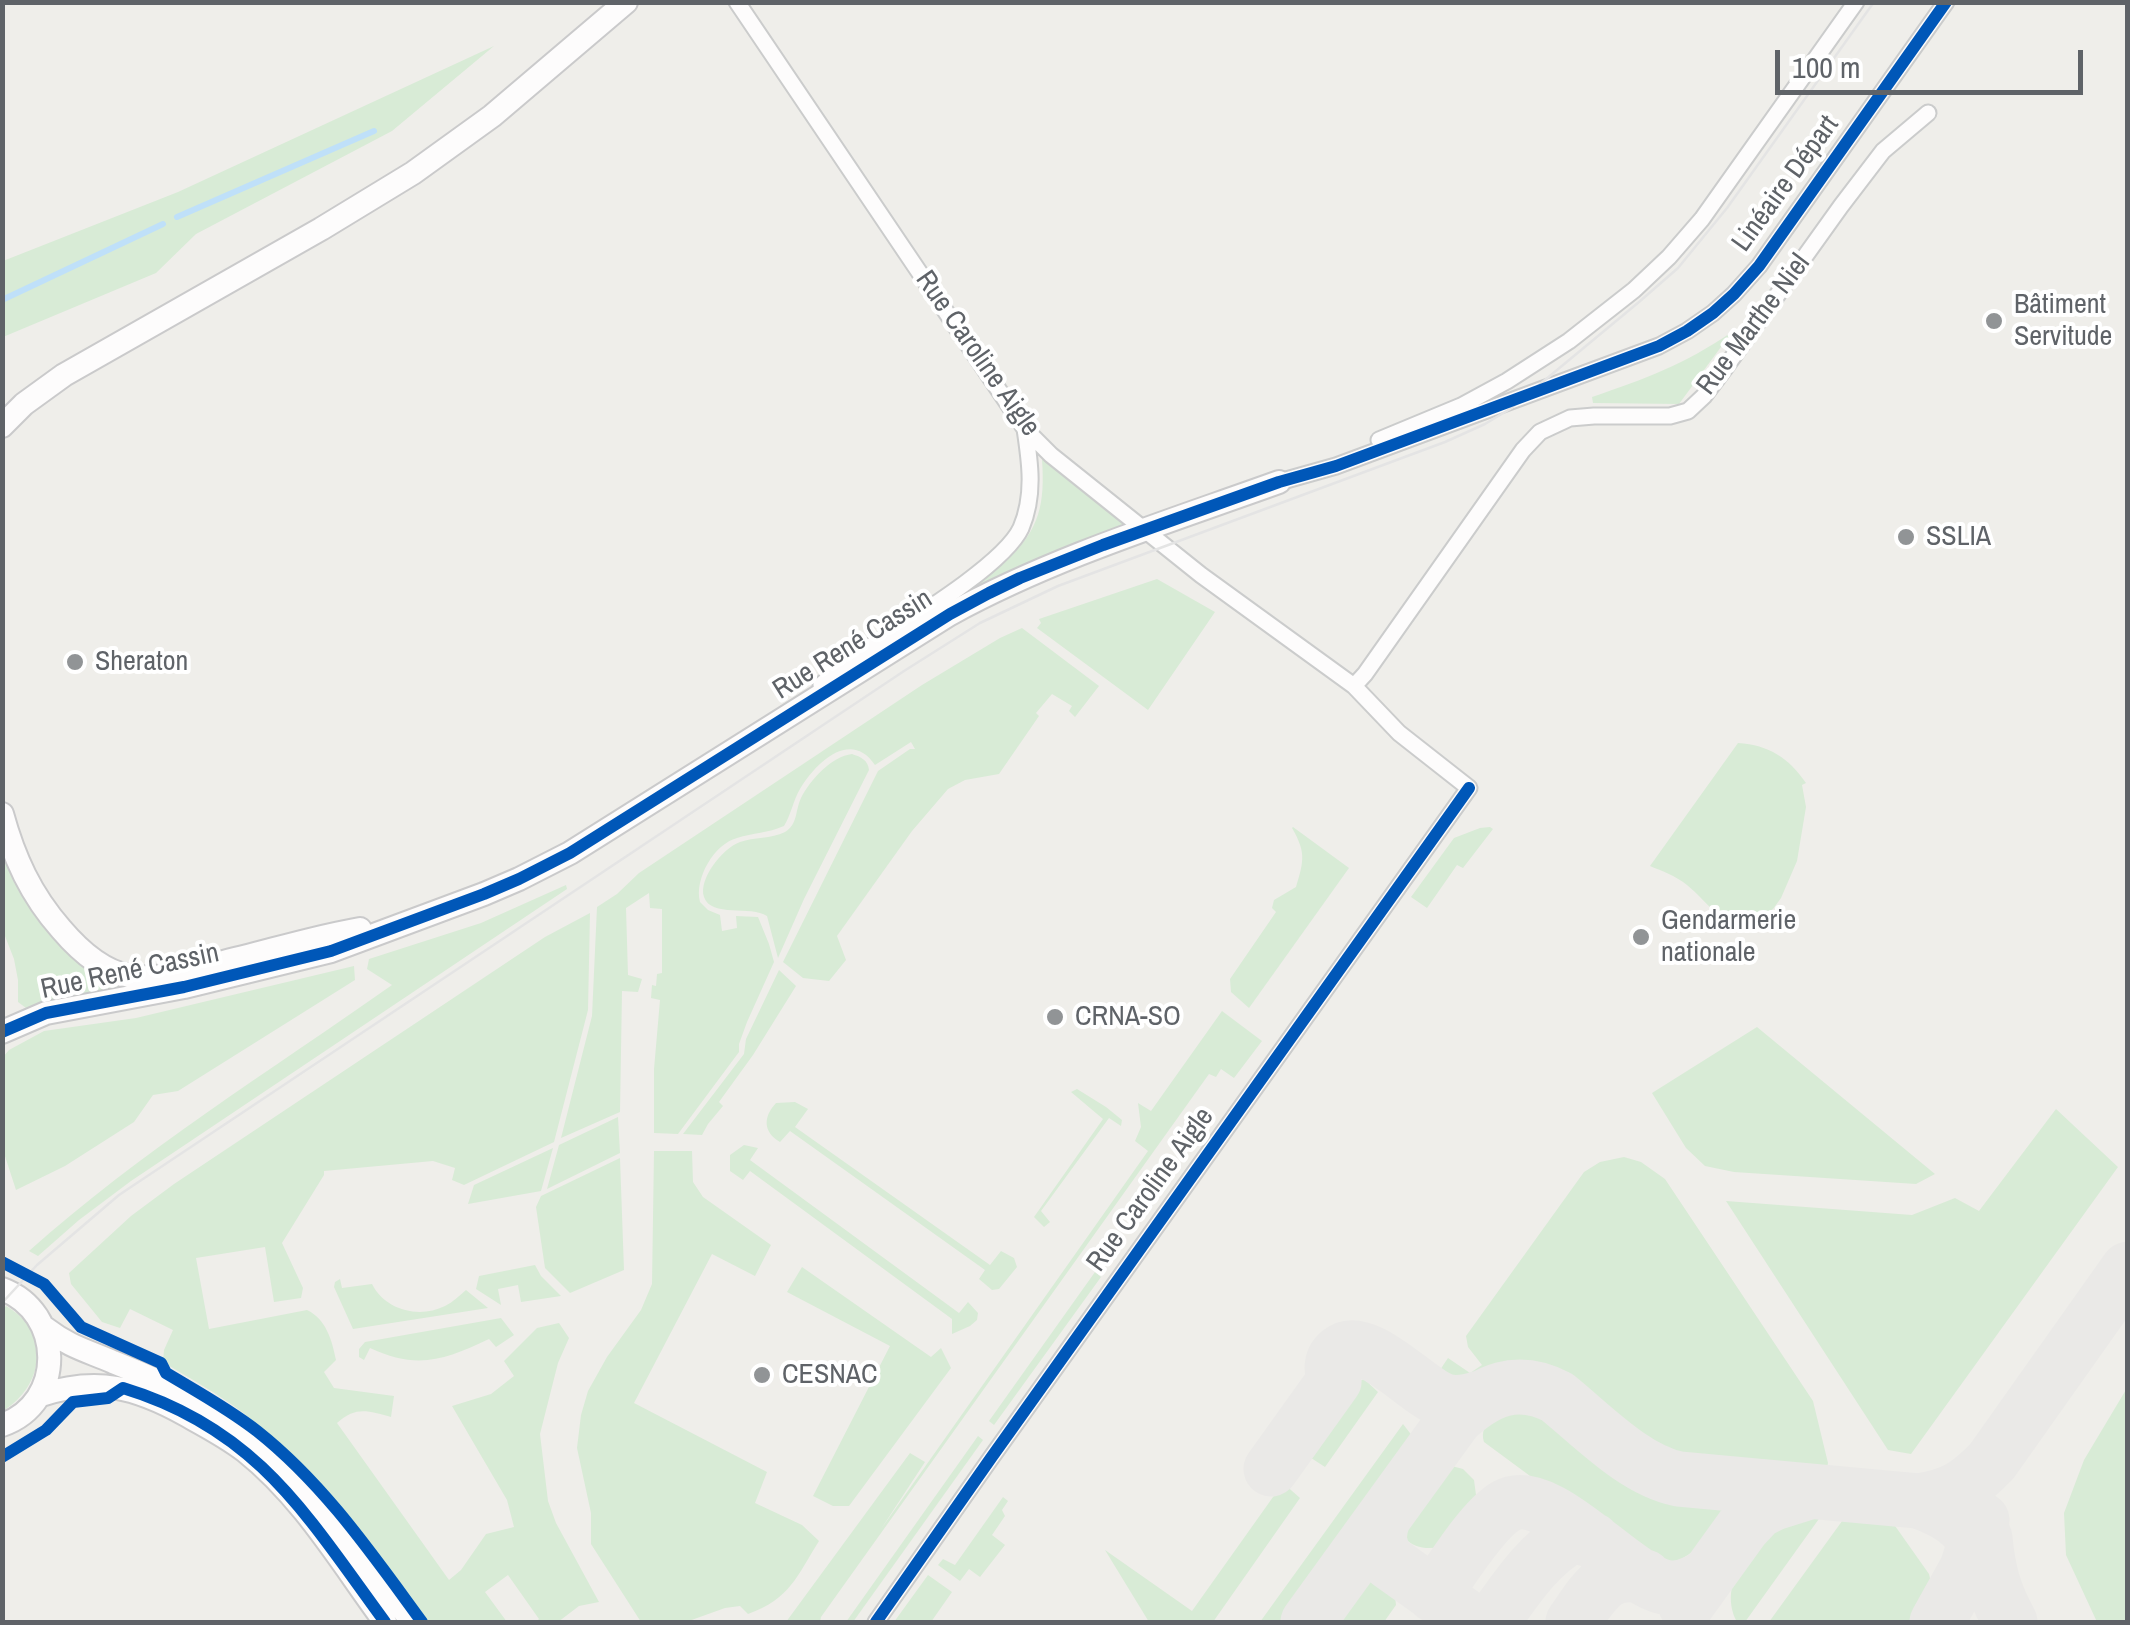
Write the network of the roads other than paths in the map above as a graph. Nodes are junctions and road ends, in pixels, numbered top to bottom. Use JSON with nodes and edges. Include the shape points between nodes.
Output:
{"nodes":[{"id":1,"x":626,"y":2,"type":"edge"},
{"id":2,"x":737,"y":2,"type":"edge"},
{"id":3,"x":1856,"y":2,"type":"edge"},
{"id":4,"x":1946,"y":2,"type":"edge"},
{"id":5,"x":1928,"y":113,"type":"dead end"},
{"id":6,"x":1734,"y":294,"type":"joint"},
{"id":7,"x":2,"y":426,"type":"edge"},
{"id":8,"x":1026,"y":429,"type":"junction"},
{"id":9,"x":1279,"y":482,"type":"junction"},
{"id":10,"x":1147,"y":530,"type":"junction"},
{"id":11,"x":1354,"y":686,"type":"junction"},
{"id":12,"x":772,"y":726,"type":"junction"},
{"id":13,"x":2,"y":814,"type":"edge"},
{"id":14,"x":415,"y":919,"type":"junction"},
{"id":15,"x":2,"y":1032,"type":"edge"},
{"id":16,"x":2,"y":1289,"type":"edge"},
{"id":17,"x":45,"y":1328,"type":"junction"},
{"id":18,"x":41,"y":1395,"type":"junction"},
{"id":19,"x":5,"y":1427,"type":"edge"},
{"id":20,"x":385,"y":1622,"type":"edge"},
{"id":21,"x":412,"y":1622,"type":"edge"},
{"id":22,"x":876,"y":1622,"type":"edge"}],
"edges":[{"from":1,"to":7,"type":"street","via":[[492,116],[413,173],[64,375]]},
{"from":2,"to":8,"type":"street","name":"Rue Caroline Aigle"},
{"from":3,"to":9,"type":"street","via":[[1702,220],[1603,316],[1461,406]]},
{"from":4,"to":6,"type":"street","name":"Linéaire Départ"},
{"from":5,"to":11,"type":"street","name":"Rue Marthe Niel","via":[[1883,151],[1688,411],[1570,418],[1540,432]]},
{"from":6,"to":9,"type":"street","name":"Rue René Cassin","via":[[1659,346]]},
{"from":8,"to":10,"type":"street","name":"Rue Caroline Aigle"},
{"from":8,"to":12,"type":"street","via":[[1031,487],[1021,527],[1004,551],[853,658]]},
{"from":9,"to":10,"type":"street","name":"Rue René Cassin"},
{"from":10,"to":11,"type":"street","name":"Rue Caroline Aigle"},
{"from":10,"to":12,"type":"street","name":"Rue René Cassin","via":[[988,593]]},
{"from":11,"to":22,"type":"street","name":"Rue Caroline Aigle","via":[[1399,733],[1469,788]]},
{"from":12,"to":14,"type":"street","name":"Rue René Cassin","via":[[556,861]]},
{"from":13,"to":14,"type":"street","via":[[17,861],[50,916],[89,956],[128,976],[182,972]]},
{"from":14,"to":15,"type":"street","name":"Rue René Cassin","via":[[314,956],[46,1013]]},
{"from":16,"to":17,"type":"street","via":[[32,1308]]},
{"from":17,"to":18,"type":"street","via":[[50,1374]]},
{"from":17,"to":21,"type":"street","via":[[64,1343],[189,1396],[253,1438],[338,1522]]},
{"from":18,"to":19,"type":"street"},
{"from":18,"to":20,"type":"street","via":[[74,1386],[123,1388],[214,1430],[298,1504]]}]}
